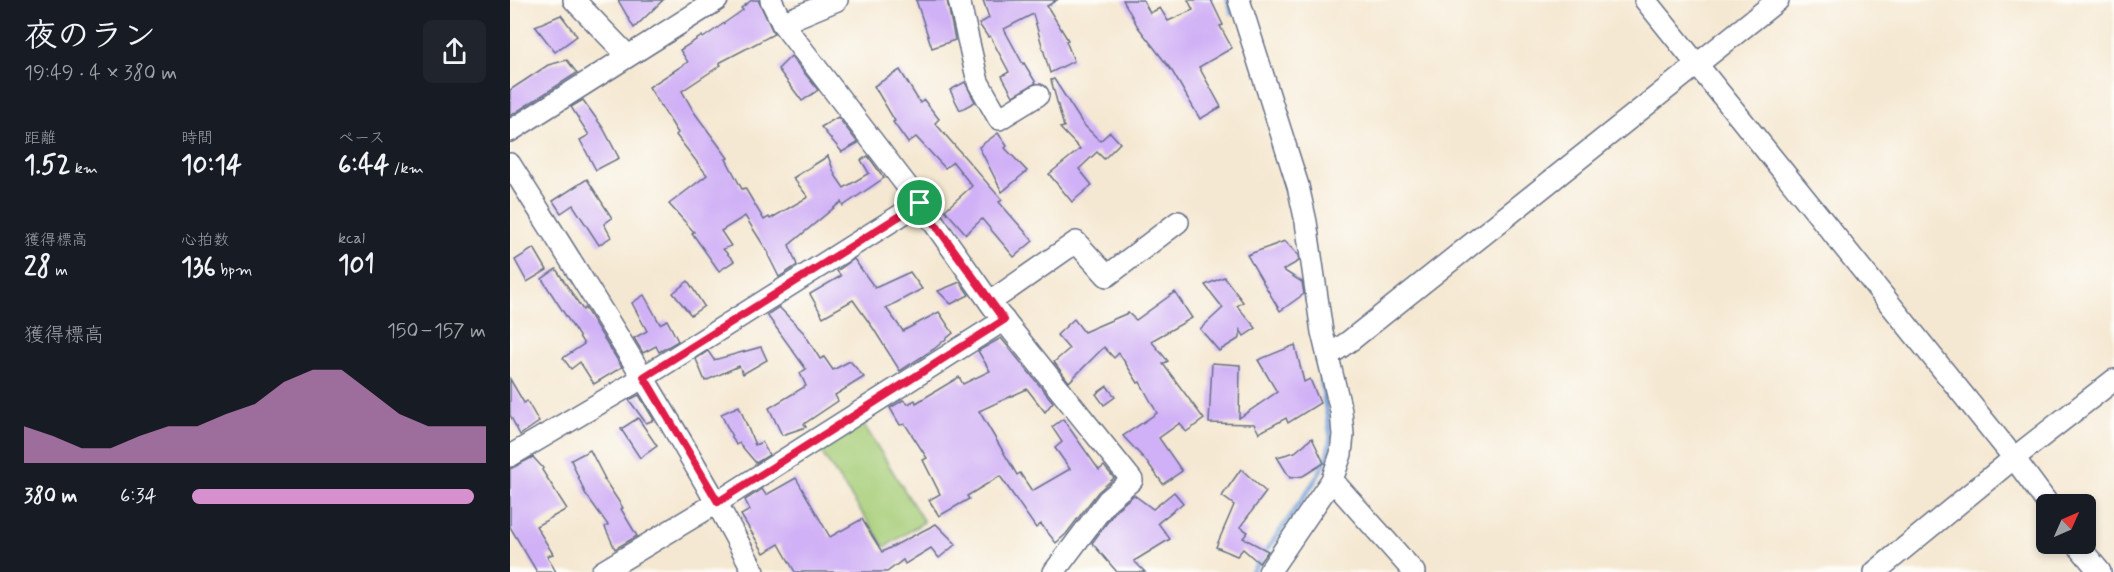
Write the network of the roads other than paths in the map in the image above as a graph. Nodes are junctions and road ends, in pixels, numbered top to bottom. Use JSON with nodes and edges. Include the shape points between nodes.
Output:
{"nodes":[{"id":1,"x":717,"y":0,"type":"edge"},
{"id":2,"x":771,"y":0,"type":"edge"},
{"id":3,"x":837,"y":0,"type":"edge"},
{"id":4,"x":959,"y":0,"type":"edge"},
{"id":5,"x":1239,"y":0,"type":"edge"},
{"id":6,"x":1645,"y":0,"type":"edge"},
{"id":7,"x":1778,"y":0,"type":"edge"},
{"id":8,"x":587,"y":4,"type":"edge"},
{"id":9,"x":782,"y":22,"type":"junction"},
{"id":10,"x":627,"y":55,"type":"junction"},
{"id":11,"x":1697,"y":65,"type":"junction"},
{"id":12,"x":1038,"y":94,"type":"dead end"},
{"id":13,"x":510,"y":131,"type":"edge"},
{"id":14,"x":510,"y":164,"type":"edge"},
{"id":15,"x":920,"y":203,"type":"junction"},
{"id":16,"x":1179,"y":222,"type":"dead end"},
{"id":17,"x":990,"y":302,"type":"junction"},
{"id":18,"x":1004,"y":320,"type":"junction"},
{"id":19,"x":1328,"y":356,"type":"junction"},
{"id":20,"x":644,"y":377,"type":"junction"},
{"id":21,"x":2114,"y":380,"type":"edge"},
{"id":22,"x":510,"y":456,"type":"edge"},
{"id":23,"x":2014,"y":458,"type":"junction"},
{"id":24,"x":1332,"y":480,"type":"junction"},
{"id":25,"x":2041,"y":494,"type":"edge"},
{"id":26,"x":718,"y":502,"type":"junction"},
{"id":27,"x":2085,"y":554,"type":"edge"},
{"id":28,"x":602,"y":572,"type":"edge"},
{"id":29,"x":754,"y":572,"type":"edge"},
{"id":30,"x":1054,"y":572,"type":"edge"},
{"id":31,"x":1269,"y":572,"type":"edge"},
{"id":32,"x":1414,"y":572,"type":"edge"},
{"id":33,"x":1875,"y":572,"type":"edge"},
{"id":34,"x":2100,"y":572,"type":"edge"}],
"edges":[{"from":1,"to":10,"type":"street"},
{"from":2,"to":9,"type":"street"},
{"from":3,"to":9,"type":"street"},
{"from":4,"to":12,"type":"street","via":[[978,82],[999,119]]},
{"from":5,"to":19,"type":"street","via":[[1298,186]]},
{"from":6,"to":11,"type":"street"},
{"from":7,"to":11,"type":"street"},
{"from":8,"to":10,"type":"street"},
{"from":9,"to":15,"type":"street"},
{"from":10,"to":13,"type":"street"},
{"from":11,"to":19,"type":"street"},
{"from":11,"to":23,"type":"street"},
{"from":14,"to":20,"type":"street"},
{"from":15,"to":17,"type":"street"},
{"from":15,"to":20,"type":"street"},
{"from":16,"to":17,"type":"street","via":[[1107,276],[1076,242]]},
{"from":17,"to":18,"type":"street"},
{"from":18,"to":26,"type":"street"},
{"from":18,"to":30,"type":"street","via":[[1132,480],[1108,500]]},
{"from":19,"to":24,"type":"street","via":[[1343,435]]},
{"from":20,"to":22,"type":"street"},
{"from":20,"to":26,"type":"street"},
{"from":21,"to":23,"type":"street"},
{"from":23,"to":25,"type":"street"},
{"from":23,"to":33,"type":"street"},
{"from":24,"to":31,"type":"street"},
{"from":24,"to":32,"type":"street"},
{"from":26,"to":28,"type":"street"},
{"from":26,"to":29,"type":"street"},
{"from":27,"to":34,"type":"street"}]}
